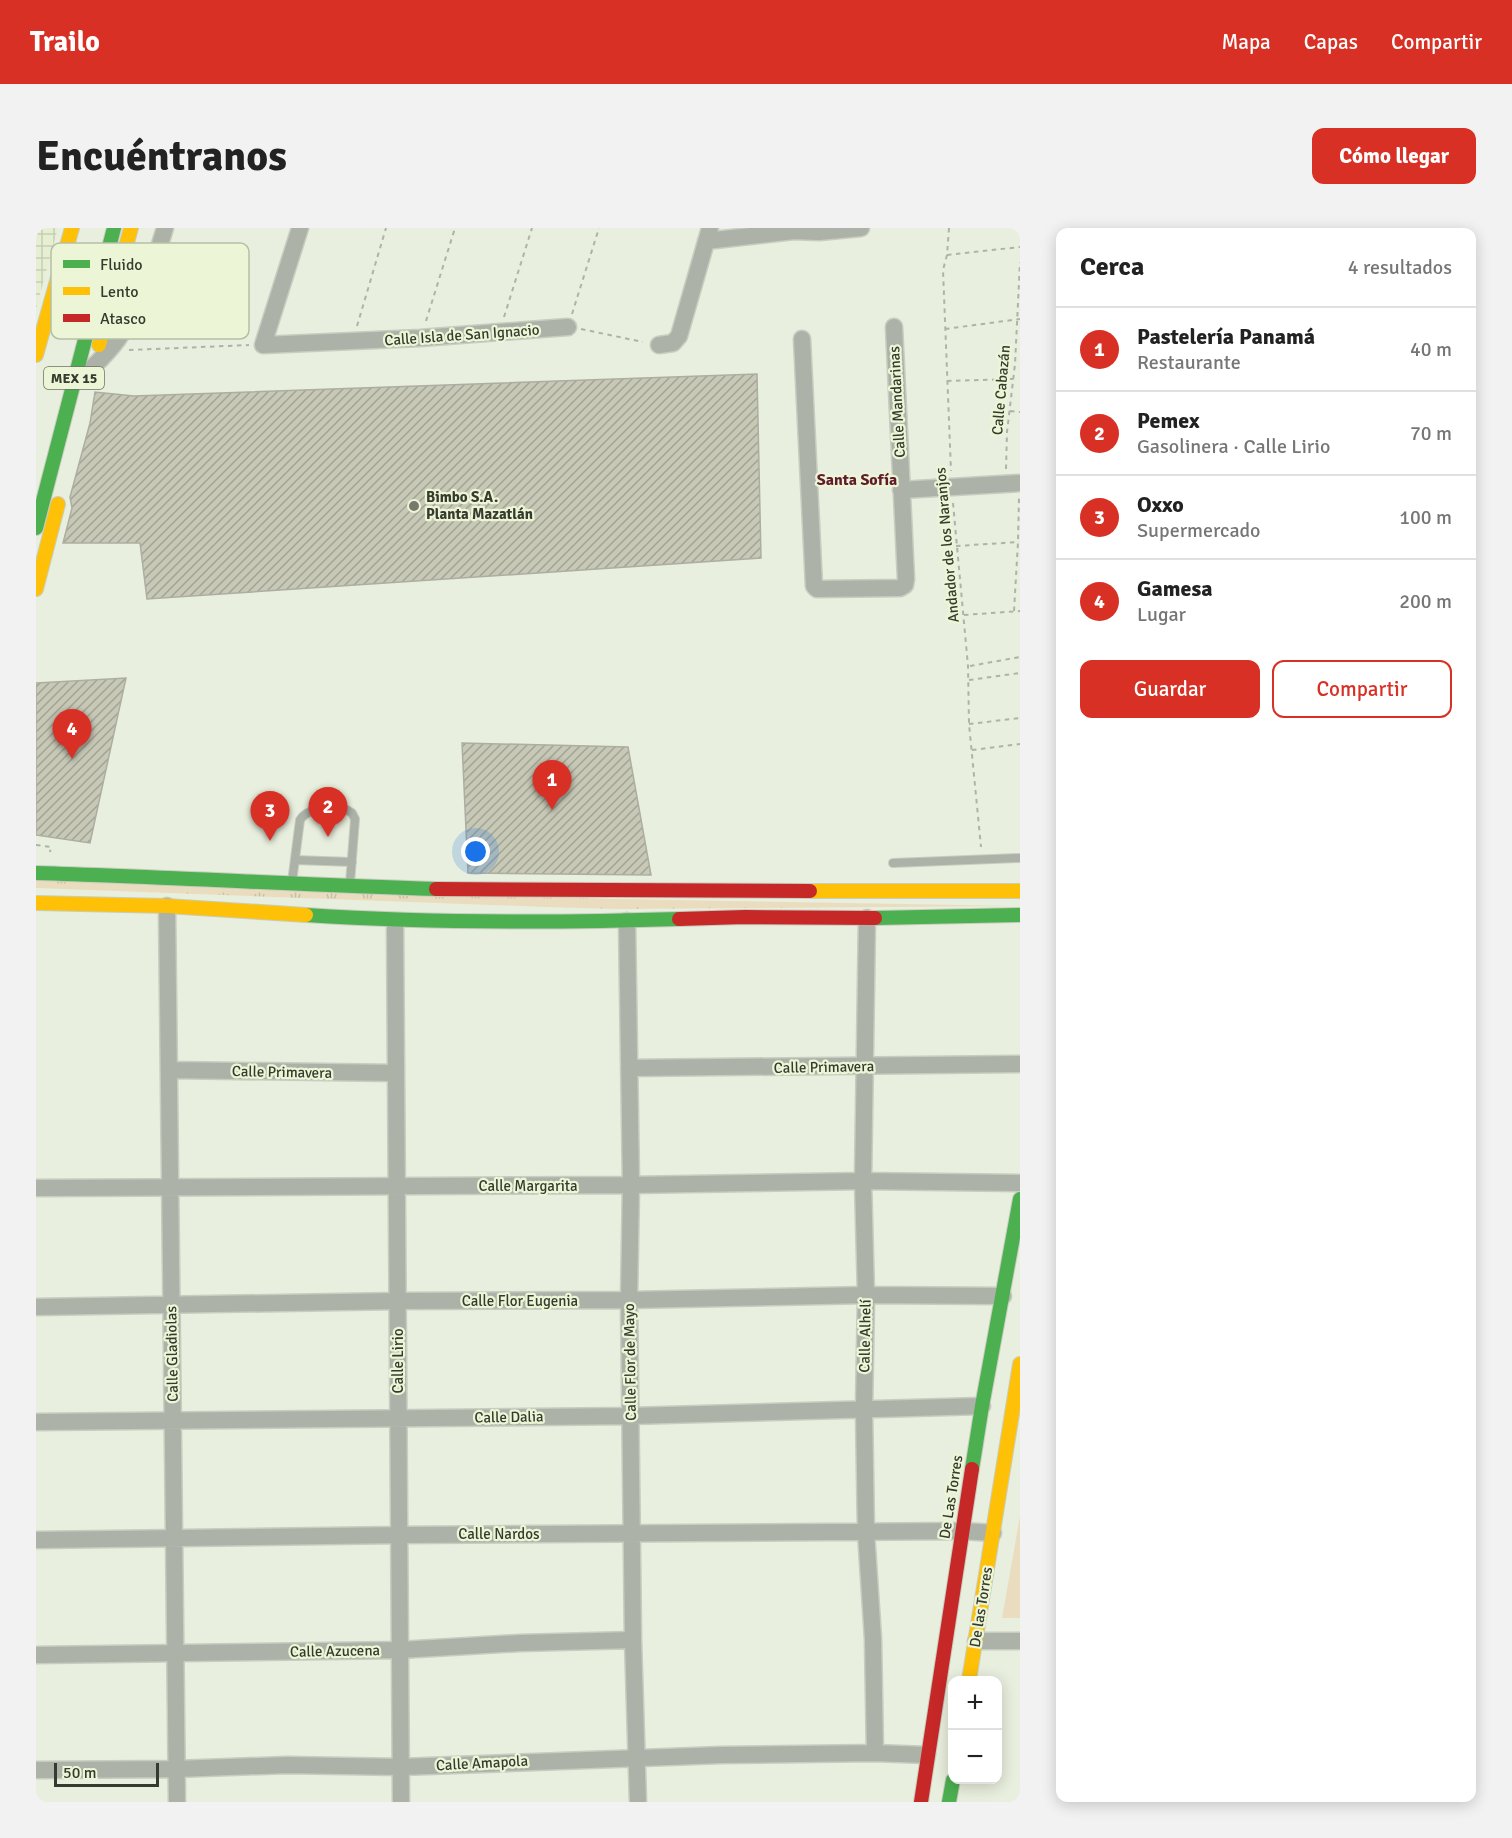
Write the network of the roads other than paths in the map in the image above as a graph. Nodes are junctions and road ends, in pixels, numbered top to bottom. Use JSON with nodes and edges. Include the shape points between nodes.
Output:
{"nodes":[{"id":1,"x":72,"y":228,"type":"edge"},
{"id":2,"x":114,"y":228,"type":"edge"},
{"id":3,"x":131,"y":228,"type":"edge"},
{"id":4,"x":165,"y":228,"type":"edge"},
{"id":5,"x":300,"y":228,"type":"edge"},
{"id":6,"x":861,"y":228,"type":"edge"},
{"id":7,"x":819,"y":230,"type":"edge"},
{"id":8,"x":708,"y":234,"type":"edge"},
{"id":9,"x":68,"y":243,"type":"edge"},
{"id":10,"x":110,"y":243,"type":"edge"},
{"id":11,"x":127,"y":243,"type":"edge"},
{"id":12,"x":160,"y":243,"type":"edge"},
{"id":13,"x":51,"y":302,"type":"edge"},
{"id":14,"x":568,"y":327,"type":"road end"},
{"id":15,"x":894,"y":327,"type":"dead end"},
{"id":16,"x":85,"y":339,"type":"edge"},
{"id":17,"x":101,"y":339,"type":"edge"},
{"id":18,"x":119,"y":339,"type":"edge"},
{"id":19,"x":802,"y":339,"type":"dead end"},
{"id":20,"x":659,"y":345,"type":"road end"},
{"id":21,"x":36,"y":355,"type":"edge"},
{"id":22,"x":92,"y":372,"type":"joint"},
{"id":23,"x":1015,"y":484,"type":"edge"},
{"id":24,"x":63,"y":487,"type":"dead end"},
{"id":25,"x":901,"y":490,"type":"junction"},
{"id":26,"x":36,"y":528,"type":"edge"},
{"id":27,"x":36,"y":589,"type":"edge"},
{"id":28,"x":1020,"y":858,"type":"edge"},
{"id":29,"x":295,"y":860,"type":"junction"},
{"id":30,"x":352,"y":862,"type":"junction"},
{"id":31,"x":893,"y":863,"type":"dead end"},
{"id":32,"x":36,"y":873,"type":"edge"},
{"id":33,"x":292,"y":884,"type":"junction"},
{"id":34,"x":349,"y":887,"type":"junction"},
{"id":35,"x":1020,"y":891,"type":"edge"},
{"id":36,"x":36,"y":903,"type":"edge"},
{"id":37,"x":167,"y":906,"type":"junction"},
{"id":38,"x":1020,"y":915,"type":"edge"},
{"id":39,"x":867,"y":918,"type":"junction"},
{"id":40,"x":395,"y":921,"type":"junction"},
{"id":41,"x":627,"y":921,"type":"junction"},
{"id":42,"x":1020,"y":1064,"type":"edge"},
{"id":43,"x":864,"y":1066,"type":"junction"},
{"id":44,"x":629,"y":1068,"type":"junction"},
{"id":45,"x":169,"y":1070,"type":"junction"},
{"id":46,"x":396,"y":1073,"type":"junction"},
{"id":47,"x":863,"y":1180,"type":"junction"},
{"id":48,"x":1020,"y":1183,"type":"edge"},
{"id":49,"x":631,"y":1185,"type":"junction"},
{"id":50,"x":397,"y":1187,"type":"junction"},
{"id":51,"x":36,"y":1188,"type":"edge"},
{"id":52,"x":170,"y":1189,"type":"junction"},
{"id":53,"x":1020,"y":1199,"type":"edge"},
{"id":54,"x":866,"y":1295,"type":"junction"},
{"id":55,"x":1004,"y":1296,"type":"junction"},
{"id":56,"x":629,"y":1300,"type":"junction"},
{"id":57,"x":398,"y":1301,"type":"junction"},
{"id":58,"x":171,"y":1305,"type":"junction"},
{"id":59,"x":36,"y":1307,"type":"edge"},
{"id":60,"x":1020,"y":1364,"type":"edge"},
{"id":61,"x":982,"y":1406,"type":"junction"},
{"id":62,"x":864,"y":1410,"type":"junction"},
{"id":63,"x":630,"y":1416,"type":"junction"},
{"id":64,"x":399,"y":1418,"type":"junction"},
{"id":65,"x":173,"y":1420,"type":"junction"},
{"id":66,"x":36,"y":1422,"type":"edge"},
{"id":67,"x":963,"y":1531,"type":"junction"},
{"id":68,"x":866,"y":1532,"type":"junction"},
{"id":69,"x":993,"y":1533,"type":"junction"},
{"id":70,"x":632,"y":1534,"type":"junction"},
{"id":71,"x":399,"y":1535,"type":"junction"},
{"id":72,"x":174,"y":1537,"type":"junction"},
{"id":73,"x":36,"y":1539,"type":"edge"},
{"id":74,"x":633,"y":1640,"type":"junction"},
{"id":75,"x":976,"y":1641,"type":"junction"},
{"id":76,"x":1020,"y":1641,"type":"edge"},
{"id":77,"x":400,"y":1650,"type":"junction"},
{"id":78,"x":175,"y":1653,"type":"junction"},
{"id":79,"x":36,"y":1655,"type":"edge"},
{"id":80,"x":970,"y":1676,"type":"edge"},
{"id":81,"x":875,"y":1754,"type":"junction"},
{"id":82,"x":927,"y":1755,"type":"junction"},
{"id":83,"x":636,"y":1757,"type":"junction"},
{"id":84,"x":401,"y":1767,"type":"junction"},
{"id":85,"x":176,"y":1769,"type":"junction"},
{"id":86,"x":36,"y":1770,"type":"edge"},
{"id":87,"x":952,"y":1784,"type":"edge"},
{"id":88,"x":177,"y":1802,"type":"edge"},
{"id":89,"x":401,"y":1802,"type":"edge"},
{"id":90,"x":638,"y":1802,"type":"edge"},
{"id":91,"x":921,"y":1802,"type":"edge"},
{"id":92,"x":949,"y":1802,"type":"edge"}],
"edges":[{"from":1,"to":9,"type":"main road","number":"MEX 15"},
{"from":2,"to":10,"type":"main road","number":"MEX 15"},
{"from":3,"to":11,"type":"main road","number":"MEX 15"},
{"from":4,"to":12,"type":"street"},
{"from":5,"to":14,"type":"street","name":"Calle Isla de San Ignacio","via":[[263,345]]},
{"from":6,"to":7,"type":"street"},
{"from":7,"to":8,"type":"street"},
{"from":8,"to":20,"type":"street","via":[[679,336],[674,343]]},
{"from":13,"to":21,"type":"main road","number":"MEX 15"},
{"from":15,"to":25,"type":"street","name":"Calle Mandarinas"},
{"from":16,"to":26,"type":"main road","number":"MEX 15"},
{"from":17,"to":22,"type":"main road","number":"MEX 15"},
{"from":18,"to":22,"type":"street"},
{"from":19,"to":25,"type":"street","name":"Calle Mandarinas","via":[[817,589],[905,585]]},
{"from":23,"to":25,"type":"street"},
{"from":24,"to":27,"type":"main road"},
{"from":28,"to":31,"type":"lane"},
{"from":29,"to":30,"type":"lane"},
{"from":29,"to":30,"type":"lane","via":[[304,813],[347,810],[355,819]]},
{"from":29,"to":33,"type":"lane"},
{"from":30,"to":34,"type":"lane"},
{"from":32,"to":33,"type":"main road"},
{"from":33,"to":34,"type":"main road"},
{"from":34,"to":35,"type":"main road"},
{"from":36,"to":37,"type":"main road"},
{"from":37,"to":40,"type":"main road"},
{"from":37,"to":45,"type":"street","name":"Calle Gladiolas"},
{"from":38,"to":39,"type":"main road"},
{"from":39,"to":41,"type":"main road"},
{"from":39,"to":43,"type":"street","name":"Calle Alhelí"},
{"from":40,"to":41,"type":"main road"},
{"from":40,"to":46,"type":"street","name":"Calle Lirio"},
{"from":41,"to":44,"type":"street","name":"Calle Flor de Mayo"},
{"from":42,"to":43,"type":"street","name":"Calle Primavera"},
{"from":43,"to":44,"type":"street","name":"Calle Primavera"},
{"from":43,"to":47,"type":"street","name":"Calle Alhelí"},
{"from":44,"to":49,"type":"street","name":"Calle Flor de Mayo"},
{"from":45,"to":46,"type":"street","name":"Calle Primavera"},
{"from":45,"to":52,"type":"street","name":"Calle Gladiolas"},
{"from":46,"to":50,"type":"street","name":"Calle Lirio"},
{"from":47,"to":48,"type":"street","name":"Calle Margarita"},
{"from":47,"to":49,"type":"street","name":"Calle Margarita"},
{"from":47,"to":54,"type":"street","name":"Calle Alhelí"},
{"from":49,"to":50,"type":"street","name":"Calle Margarita"},
{"from":49,"to":56,"type":"street","name":"Calle Flor de Mayo"},
{"from":50,"to":52,"type":"street","name":"Calle Margarita"},
{"from":50,"to":57,"type":"street","name":"Calle Lirio"},
{"from":51,"to":52,"type":"street","name":"Calle Margarita"},
{"from":52,"to":58,"type":"street","name":"Calle Gladiolas"},
{"from":53,"to":55,"type":"main road","name":"De Las Torres"},
{"from":54,"to":55,"type":"street","name":"Calle Flor Eugenia"},
{"from":54,"to":56,"type":"street","name":"Calle Flor Eugenia"},
{"from":54,"to":62,"type":"street","name":"Calle Alhelí"},
{"from":55,"to":61,"type":"main road","name":"De Las Torres"},
{"from":56,"to":57,"type":"street","name":"Calle Flor Eugenia"},
{"from":56,"to":63,"type":"street","name":"Calle Flor de Mayo"},
{"from":57,"to":58,"type":"street","name":"Calle Flor Eugenia"},
{"from":57,"to":64,"type":"street","name":"Calle Lirio"},
{"from":58,"to":59,"type":"street","name":"Calle Flor Eugenia"},
{"from":58,"to":65,"type":"street","name":"Calle Gladiolas"},
{"from":60,"to":69,"type":"main road","name":"De las Torres"},
{"from":61,"to":62,"type":"street","name":"Calle Dalia"},
{"from":61,"to":67,"type":"main road","name":"De Las Torres"},
{"from":62,"to":63,"type":"street","name":"Calle Dalia"},
{"from":62,"to":68,"type":"street","name":"Calle Alhelí"},
{"from":63,"to":64,"type":"street","name":"Calle Dalia"},
{"from":63,"to":70,"type":"street","name":"Calle Flor de Mayo"},
{"from":64,"to":65,"type":"street","name":"Calle Dalia"},
{"from":64,"to":71,"type":"street","name":"Calle Lirio"},
{"from":65,"to":66,"type":"street","name":"Calle Dalia"},
{"from":65,"to":72,"type":"street","name":"Calle Gladiolas"},
{"from":67,"to":68,"type":"street","name":"Calle Nardos"},
{"from":67,"to":69,"type":"street","name":"De las Torres"},
{"from":67,"to":82,"type":"main road","name":"De Las Torres"},
{"from":68,"to":70,"type":"street","name":"Calle Nardos"},
{"from":68,"to":81,"type":"street","name":"Calle Alhelí"},
{"from":69,"to":75,"type":"main road","name":"De las Torres"},
{"from":70,"to":71,"type":"street","name":"Calle Nardos"},
{"from":70,"to":74,"type":"street","name":"Calle Flor de Mayo"},
{"from":71,"to":72,"type":"street","name":"Calle Nardos"},
{"from":71,"to":77,"type":"street","name":"Calle Lirio"},
{"from":72,"to":73,"type":"street","name":"Calle Nardos"},
{"from":72,"to":78,"type":"street","name":"Calle Gladiolas"},
{"from":74,"to":77,"type":"street","name":"Calle Azucena"},
{"from":74,"to":83,"type":"street","name":"Calle Flor de Mayo"},
{"from":75,"to":76,"type":"street"},
{"from":75,"to":80,"type":"main road","name":"De las Torres"},
{"from":77,"to":78,"type":"street","name":"Calle Azucena"},
{"from":77,"to":84,"type":"street","name":"Calle Lirio"},
{"from":78,"to":79,"type":"street","name":"Calle Azucena"},
{"from":78,"to":85,"type":"street","name":"Calle Gladiolas"},
{"from":81,"to":82,"type":"street","name":"Calle Amapola"},
{"from":81,"to":83,"type":"street","name":"Calle Amapola"},
{"from":82,"to":91,"type":"main road","name":"De Las Torres"},
{"from":83,"to":84,"type":"street","name":"Calle Amapola"},
{"from":83,"to":90,"type":"street","name":"Calle Flor de Mayo"},
{"from":84,"to":85,"type":"street","name":"Calle Amapola","via":[[287,1765]]},
{"from":84,"to":89,"type":"street","name":"Calle Lirio"},
{"from":85,"to":86,"type":"street","name":"Calle Amapola"},
{"from":85,"to":88,"type":"street","name":"Calle Gladiolas"},
{"from":87,"to":92,"type":"main road"}]}
